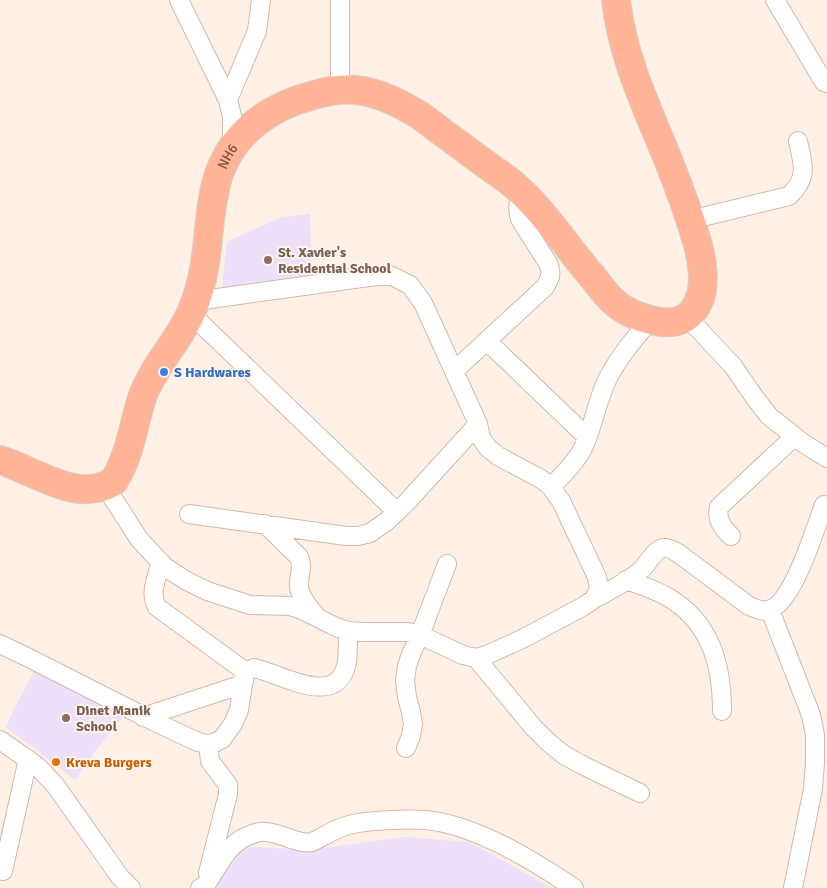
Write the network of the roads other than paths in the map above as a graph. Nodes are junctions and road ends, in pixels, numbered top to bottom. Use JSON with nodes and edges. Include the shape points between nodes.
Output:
{"nodes":[{"id":1,"x":179,"y":0,"type":"edge"},
{"id":2,"x":261,"y":0,"type":"edge"},
{"id":3,"x":340,"y":0,"type":"edge"},
{"id":4,"x":616,"y":0,"type":"edge"},
{"id":5,"x":775,"y":0,"type":"edge"},
{"id":6,"x":827,"y":83,"type":"edge"},
{"id":7,"x":340,"y":90,"type":"junction"},
{"id":8,"x":228,"y":100,"type":"junction"},
{"id":9,"x":798,"y":141,"type":"dead end"},
{"id":10,"x":232,"y":149,"type":"junction"},
{"id":11,"x":522,"y":192,"type":"junction"},
{"id":12,"x":690,"y":220,"type":"junction"},
{"id":13,"x":194,"y":308,"type":"junction"},
{"id":14,"x":687,"y":317,"type":"junction"},
{"id":15,"x":650,"y":320,"type":"junction"},
{"id":16,"x":487,"y":341,"type":"junction"},
{"id":17,"x":454,"y":371,"type":"junction"},
{"id":18,"x":478,"y":424,"type":"junction"},
{"id":19,"x":587,"y":437,"type":"junction"},
{"id":20,"x":794,"y":437,"type":"junction"},
{"id":21,"x":827,"y":458,"type":"edge"},
{"id":22,"x":0,"y":460,"type":"edge"},
{"id":23,"x":105,"y":486,"type":"junction"},
{"id":24,"x":551,"y":487,"type":"junction"},
{"id":25,"x":824,"y":504,"type":"dead end"},
{"id":26,"x":397,"y":512,"type":"junction"},
{"id":27,"x":189,"y":514,"type":"dead end"},
{"id":28,"x":265,"y":524,"type":"junction"},
{"id":29,"x":731,"y":536,"type":"dead end"},
{"id":30,"x":161,"y":562,"type":"junction"},
{"id":31,"x":447,"y":564,"type":"dead end"},
{"id":32,"x":626,"y":580,"type":"junction"},
{"id":33,"x":594,"y":599,"type":"junction"},
{"id":34,"x":770,"y":610,"type":"junction"},
{"id":35,"x":317,"y":617,"type":"junction"},
{"id":36,"x":348,"y":631,"type":"junction"},
{"id":37,"x":420,"y":635,"type":"junction"},
{"id":38,"x":0,"y":644,"type":"edge"},
{"id":39,"x":476,"y":658,"type":"junction"},
{"id":40,"x":245,"y":678,"type":"junction"},
{"id":41,"x":722,"y":711,"type":"dead end"},
{"id":42,"x":144,"y":717,"type":"junction"},
{"id":43,"x":0,"y":740,"type":"edge"},
{"id":44,"x":208,"y":744,"type":"junction"},
{"id":45,"x":406,"y":748,"type":"dead end"},
{"id":46,"x":28,"y":759,"type":"junction"},
{"id":47,"x":640,"y":793,"type":"dead end"},
{"id":48,"x":3,"y":871,"type":"dead end"},
{"id":49,"x":203,"y":887,"type":"edge"},
{"id":50,"x":131,"y":888,"type":"edge"},
{"id":51,"x":574,"y":888,"type":"edge"},
{"id":52,"x":792,"y":888,"type":"edge"}],
"edges":[{"from":1,"to":8,"type":"street"},
{"from":2,"to":8,"type":"street","via":[[256,30]]},
{"from":3,"to":7,"type":"street"},
{"from":4,"to":12,"type":"highway","via":[[632,72]]},
{"from":5,"to":6,"type":"street"},
{"from":7,"to":10,"type":"highway","name":"NH6","number":"NH6","via":[[307,97],[270,112],[244,133]]},
{"from":7,"to":11,"type":"highway","name":"NH6","number":"NH6","via":[[370,93],[405,106]]},
{"from":8,"to":10,"type":"street","via":[[232,116]]},
{"from":9,"to":12,"type":"street","via":[[803,178],[789,196]]},
{"from":10,"to":13,"type":"highway","name":"NH6","number":"NH6","via":[[215,188],[204,268]]},
{"from":11,"to":15,"type":"highway","name":"NH6","number":"NH6","via":[[611,300],[624,310]]},
{"from":11,"to":16,"type":"street","via":[[518,204],[520,219],[549,265],[550,279]]},
{"from":12,"to":14,"type":"highway","via":[[702,264],[702,284],[699,300]]},
{"from":13,"to":17,"type":"street","via":[[376,276],[392,276],[410,285],[423,303]]},
{"from":13,"to":23,"type":"highway","name":"NH6","number":"NH6","via":[[149,381],[122,467],[114,481]]},
{"from":13,"to":26,"type":"street"},
{"from":14,"to":15,"type":"highway","number":"NH6","via":[[677,322]]},
{"from":14,"to":20,"type":"street","via":[[733,366],[769,416]]},
{"from":15,"to":19,"type":"street","via":[[608,379]]},
{"from":16,"to":17,"type":"street"},
{"from":16,"to":19,"type":"street"},
{"from":17,"to":18,"type":"street"},
{"from":18,"to":24,"type":"street","via":[[481,438],[488,448]]},
{"from":18,"to":26,"type":"street"},
{"from":19,"to":24,"type":"street","via":[[574,463]]},
{"from":20,"to":21,"type":"street"},
{"from":20,"to":29,"type":"street","via":[[719,507],[719,520]]},
{"from":22,"to":23,"type":"highway","via":[[63,485],[80,489]]},
{"from":23,"to":30,"type":"street","via":[[139,539]]},
{"from":24,"to":33,"type":"street","via":[[561,501],[597,577],[599,589]]},
{"from":25,"to":34,"type":"street","via":[[796,580]]},
{"from":26,"to":28,"type":"street","via":[[370,533],[358,536]]},
{"from":27,"to":28,"type":"street"},
{"from":28,"to":35,"type":"street","via":[[299,557],[302,564],[298,583],[300,593]]},
{"from":30,"to":35,"type":"street","via":[[185,580],[226,598],[250,605],[290,606]]},
{"from":30,"to":40,"type":"street","via":[[153,593],[157,607]]},
{"from":31,"to":37,"type":"street"},
{"from":32,"to":33,"type":"street"},
{"from":32,"to":34,"type":"street","via":[[662,548],[670,549],[749,606]]},
{"from":32,"to":41,"type":"street","via":[[676,603],[706,634],[716,659]]},
{"from":33,"to":39,"type":"street","via":[[522,639]]},
{"from":34,"to":52,"type":"street","via":[[811,715],[814,734],[813,790]]},
{"from":35,"to":36,"type":"street"},
{"from":36,"to":37,"type":"street"},
{"from":36,"to":40,"type":"street","via":[[347,662],[343,674],[334,684],[309,686],[254,668]]},
{"from":37,"to":39,"type":"street"},
{"from":37,"to":45,"type":"street","via":[[407,666],[405,681],[413,724]]},
{"from":38,"to":42,"type":"street"},
{"from":39,"to":47,"type":"street","via":[[548,742],[564,755]]},
{"from":40,"to":42,"type":"street"},
{"from":40,"to":44,"type":"street","via":[[233,724],[222,738]]},
{"from":42,"to":44,"type":"street"},
{"from":43,"to":46,"type":"street"},
{"from":44,"to":49,"type":"street","via":[[210,761],[228,785],[228,794]]},
{"from":46,"to":48,"type":"street"},
{"from":46,"to":50,"type":"street","via":[[55,785]]},
{"from":49,"to":51,"type":"street","via":[[238,841],[260,831],[312,842],[341,827],[357,823],[426,820],[472,832],[543,867]]}]}
